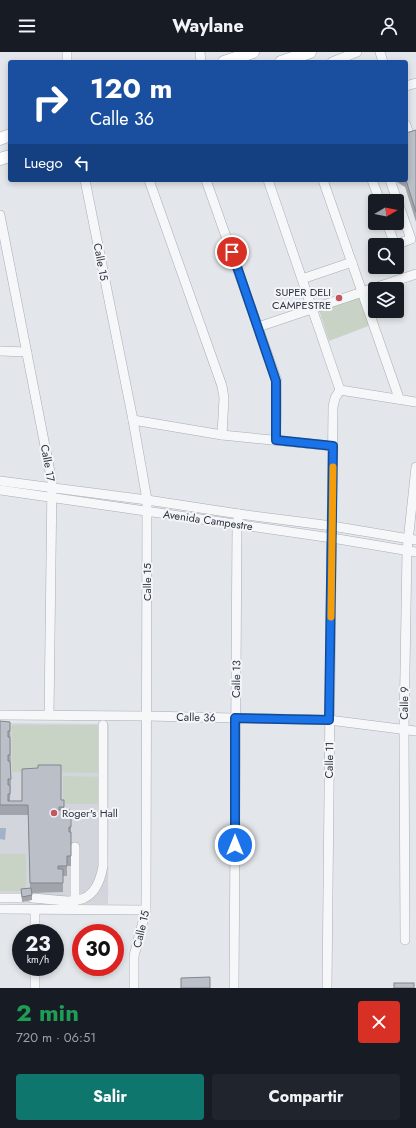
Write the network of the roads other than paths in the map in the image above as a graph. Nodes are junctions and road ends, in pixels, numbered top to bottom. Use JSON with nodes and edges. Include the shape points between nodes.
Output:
{"nodes":[{"id":1,"x":253,"y":52,"type":"edge"},
{"id":2,"x":310,"y":52,"type":"edge"},
{"id":3,"x":357,"y":52,"type":"edge"},
{"id":4,"x":230,"y":60,"type":"edge"},
{"id":5,"x":288,"y":60,"type":"edge"},
{"id":6,"x":337,"y":60,"type":"edge"},
{"id":7,"x":85,"y":182,"type":"edge"},
{"id":8,"x":150,"y":182,"type":"edge"},
{"id":9,"x":207,"y":182,"type":"edge"},
{"id":10,"x":269,"y":182,"type":"edge"},
{"id":11,"x":324,"y":182,"type":"edge"},
{"id":12,"x":373,"y":182,"type":"edge"},
{"id":13,"x":391,"y":182,"type":"edge"},
{"id":14,"x":377,"y":194,"type":"edge"},
{"id":15,"x":0,"y":215,"type":"edge"},
{"id":16,"x":404,"y":242,"type":"edge"},
{"id":17,"x":352,"y":262,"type":"junction"},
{"id":18,"x":416,"y":276,"type":"edge"},
{"id":19,"x":302,"y":278,"type":"junction"},
{"id":20,"x":363,"y":292,"type":"junction"},
{"id":21,"x":313,"y":310,"type":"junction"},
{"id":22,"x":258,"y":327,"type":"junction"},
{"id":23,"x":0,"y":351,"type":"edge"},
{"id":24,"x":27,"y":352,"type":"junction"},
{"id":25,"x":340,"y":390,"type":"junction"},
{"id":26,"x":399,"y":398,"type":"junction"},
{"id":27,"x":416,"y":402,"type":"edge"},
{"id":28,"x":133,"y":420,"type":"junction"},
{"id":29,"x":222,"y":435,"type":"junction"},
{"id":30,"x":276,"y":440,"type":"junction"},
{"id":31,"x":333,"y":446,"type":"junction"},
{"id":32,"x":416,"y":467,"type":"edge"},
{"id":33,"x":0,"y":481,"type":"edge"},
{"id":34,"x":0,"y":490,"type":"edge"},
{"id":35,"x":51,"y":493,"type":"junction"},
{"id":36,"x":147,"y":500,"type":"junction"},
{"id":37,"x":147,"y":512,"type":"junction"},
{"id":38,"x":239,"y":514,"type":"junction"},
{"id":39,"x":237,"y":524,"type":"junction"},
{"id":40,"x":332,"y":526,"type":"junction"},
{"id":41,"x":332,"y":538,"type":"junction"},
{"id":42,"x":412,"y":540,"type":"edge"},
{"id":43,"x":411,"y":551,"type":"edge"},
{"id":44,"x":0,"y":715,"type":"edge"},
{"id":45,"x":49,"y":715,"type":"junction"},
{"id":46,"x":147,"y":716,"type":"junction"},
{"id":47,"x":235,"y":718,"type":"junction"},
{"id":48,"x":329,"y":720,"type":"junction"},
{"id":49,"x":103,"y":725,"type":"dead end"},
{"id":50,"x":404,"y":729,"type":"junction"},
{"id":51,"x":416,"y":731,"type":"edge"},
{"id":52,"x":75,"y":847,"type":"dead end"},
{"id":53,"x":0,"y":898,"type":"edge"},
{"id":54,"x":22,"y":898,"type":"edge"},
{"id":55,"x":32,"y":898,"type":"edge"},
{"id":56,"x":75,"y":901,"type":"junction"},
{"id":57,"x":0,"y":909,"type":"edge"},
{"id":58,"x":35,"y":910,"type":"junction"},
{"id":59,"x":146,"y":910,"type":"junction"},
{"id":60,"x":35,"y":924,"type":"edge"},
{"id":61,"x":404,"y":940,"type":"dead end"},
{"id":62,"x":35,"y":976,"type":"edge"},
{"id":63,"x":35,"y":988,"type":"edge"},
{"id":64,"x":134,"y":988,"type":"edge"},
{"id":65,"x":234,"y":988,"type":"edge"},
{"id":66,"x":327,"y":988,"type":"edge"}],
"edges":[{"from":1,"to":4,"type":"main road"},
{"from":2,"to":5,"type":"main road"},
{"from":3,"to":6,"type":"street"},
{"from":7,"to":28,"type":"street","name":"Calle 15"},
{"from":8,"to":29,"type":"street","via":[[222,386]]},
{"from":9,"to":22,"type":"street"},
{"from":10,"to":19,"type":"street"},
{"from":11,"to":17,"type":"street"},
{"from":12,"to":14,"type":"street"},
{"from":13,"to":16,"type":"street","via":[[411,239]]},
{"from":15,"to":24,"type":"street","name":"Calle 17"},
{"from":17,"to":19,"type":"street"},
{"from":17,"to":20,"type":"street"},
{"from":18,"to":20,"type":"street"},
{"from":19,"to":21,"type":"street"},
{"from":20,"to":21,"type":"street"},
{"from":20,"to":26,"type":"street"},
{"from":21,"to":22,"type":"street"},
{"from":21,"to":25,"type":"street"},
{"from":22,"to":30,"type":"street","via":[[276,381]]},
{"from":23,"to":24,"type":"street"},
{"from":24,"to":35,"type":"street","name":"Calle 17","via":[[52,482]]},
{"from":25,"to":26,"type":"street"},
{"from":25,"to":31,"type":"street","name":"Calle 11","via":[[333,407]]},
{"from":26,"to":27,"type":"street"},
{"from":28,"to":29,"type":"street"},
{"from":28,"to":36,"type":"street","name":"Calle 15"},
{"from":29,"to":30,"type":"street"},
{"from":30,"to":31,"type":"street"},
{"from":31,"to":40,"type":"street","name":"Calle 11"},
{"from":32,"to":42,"type":"street","name":"Calle 9"},
{"from":33,"to":35,"type":"street","name":"Avenida Campestre"},
{"from":34,"to":35,"type":"street","name":"Avenida Campestre"},
{"from":35,"to":36,"type":"street","name":"Avenida Campestre"},
{"from":35,"to":37,"type":"street","name":"Avenida Campestre"},
{"from":35,"to":45,"type":"street","name":"Calle 17"},
{"from":36,"to":37,"type":"street","name":"Calle 15"},
{"from":36,"to":38,"type":"street","name":"Avenida Campestre"},
{"from":37,"to":39,"type":"street","name":"Avenida Campestre"},
{"from":37,"to":46,"type":"street","name":"Calle 15"},
{"from":38,"to":39,"type":"street","name":"Calle 13"},
{"from":38,"to":40,"type":"street","name":"Avenida Campestre"},
{"from":39,"to":41,"type":"street","name":"Avenida Campestre"},
{"from":39,"to":47,"type":"street","name":"Calle 13"},
{"from":40,"to":41,"type":"street","name":"Calle 11"},
{"from":40,"to":42,"type":"street","name":"Avenida Campestre"},
{"from":41,"to":43,"type":"street","name":"Avenida Campestre"},
{"from":41,"to":48,"type":"street","name":"Calle 11"},
{"from":42,"to":43,"type":"street","name":"Calle 9"},
{"from":43,"to":50,"type":"street","name":"Calle 9"},
{"from":44,"to":45,"type":"street","name":"Calle 36"},
{"from":45,"to":46,"type":"street","name":"Calle 36"},
{"from":46,"to":47,"type":"street","name":"Calle 36"},
{"from":46,"to":59,"type":"street","name":"Calle 15"},
{"from":47,"to":48,"type":"street","name":"Calle 36"},
{"from":47,"to":65,"type":"street","name":"Calle 13"},
{"from":48,"to":50,"type":"street","name":"Calle 36"},
{"from":48,"to":66,"type":"street","name":"Calle 11"},
{"from":49,"to":56,"type":"street","via":[[103,866],[96,888],[89,896]]},
{"from":50,"to":51,"type":"street","name":"Calle 36"},
{"from":50,"to":61,"type":"street","name":"Calle 9"},
{"from":52,"to":56,"type":"street"},
{"from":53,"to":54,"type":"street"},
{"from":55,"to":56,"type":"street"},
{"from":57,"to":58,"type":"street"},
{"from":58,"to":59,"type":"street"},
{"from":58,"to":60,"type":"street"},
{"from":59,"to":64,"type":"street","name":"Calle 15","via":[[134,956]]},
{"from":62,"to":63,"type":"street"}]}
